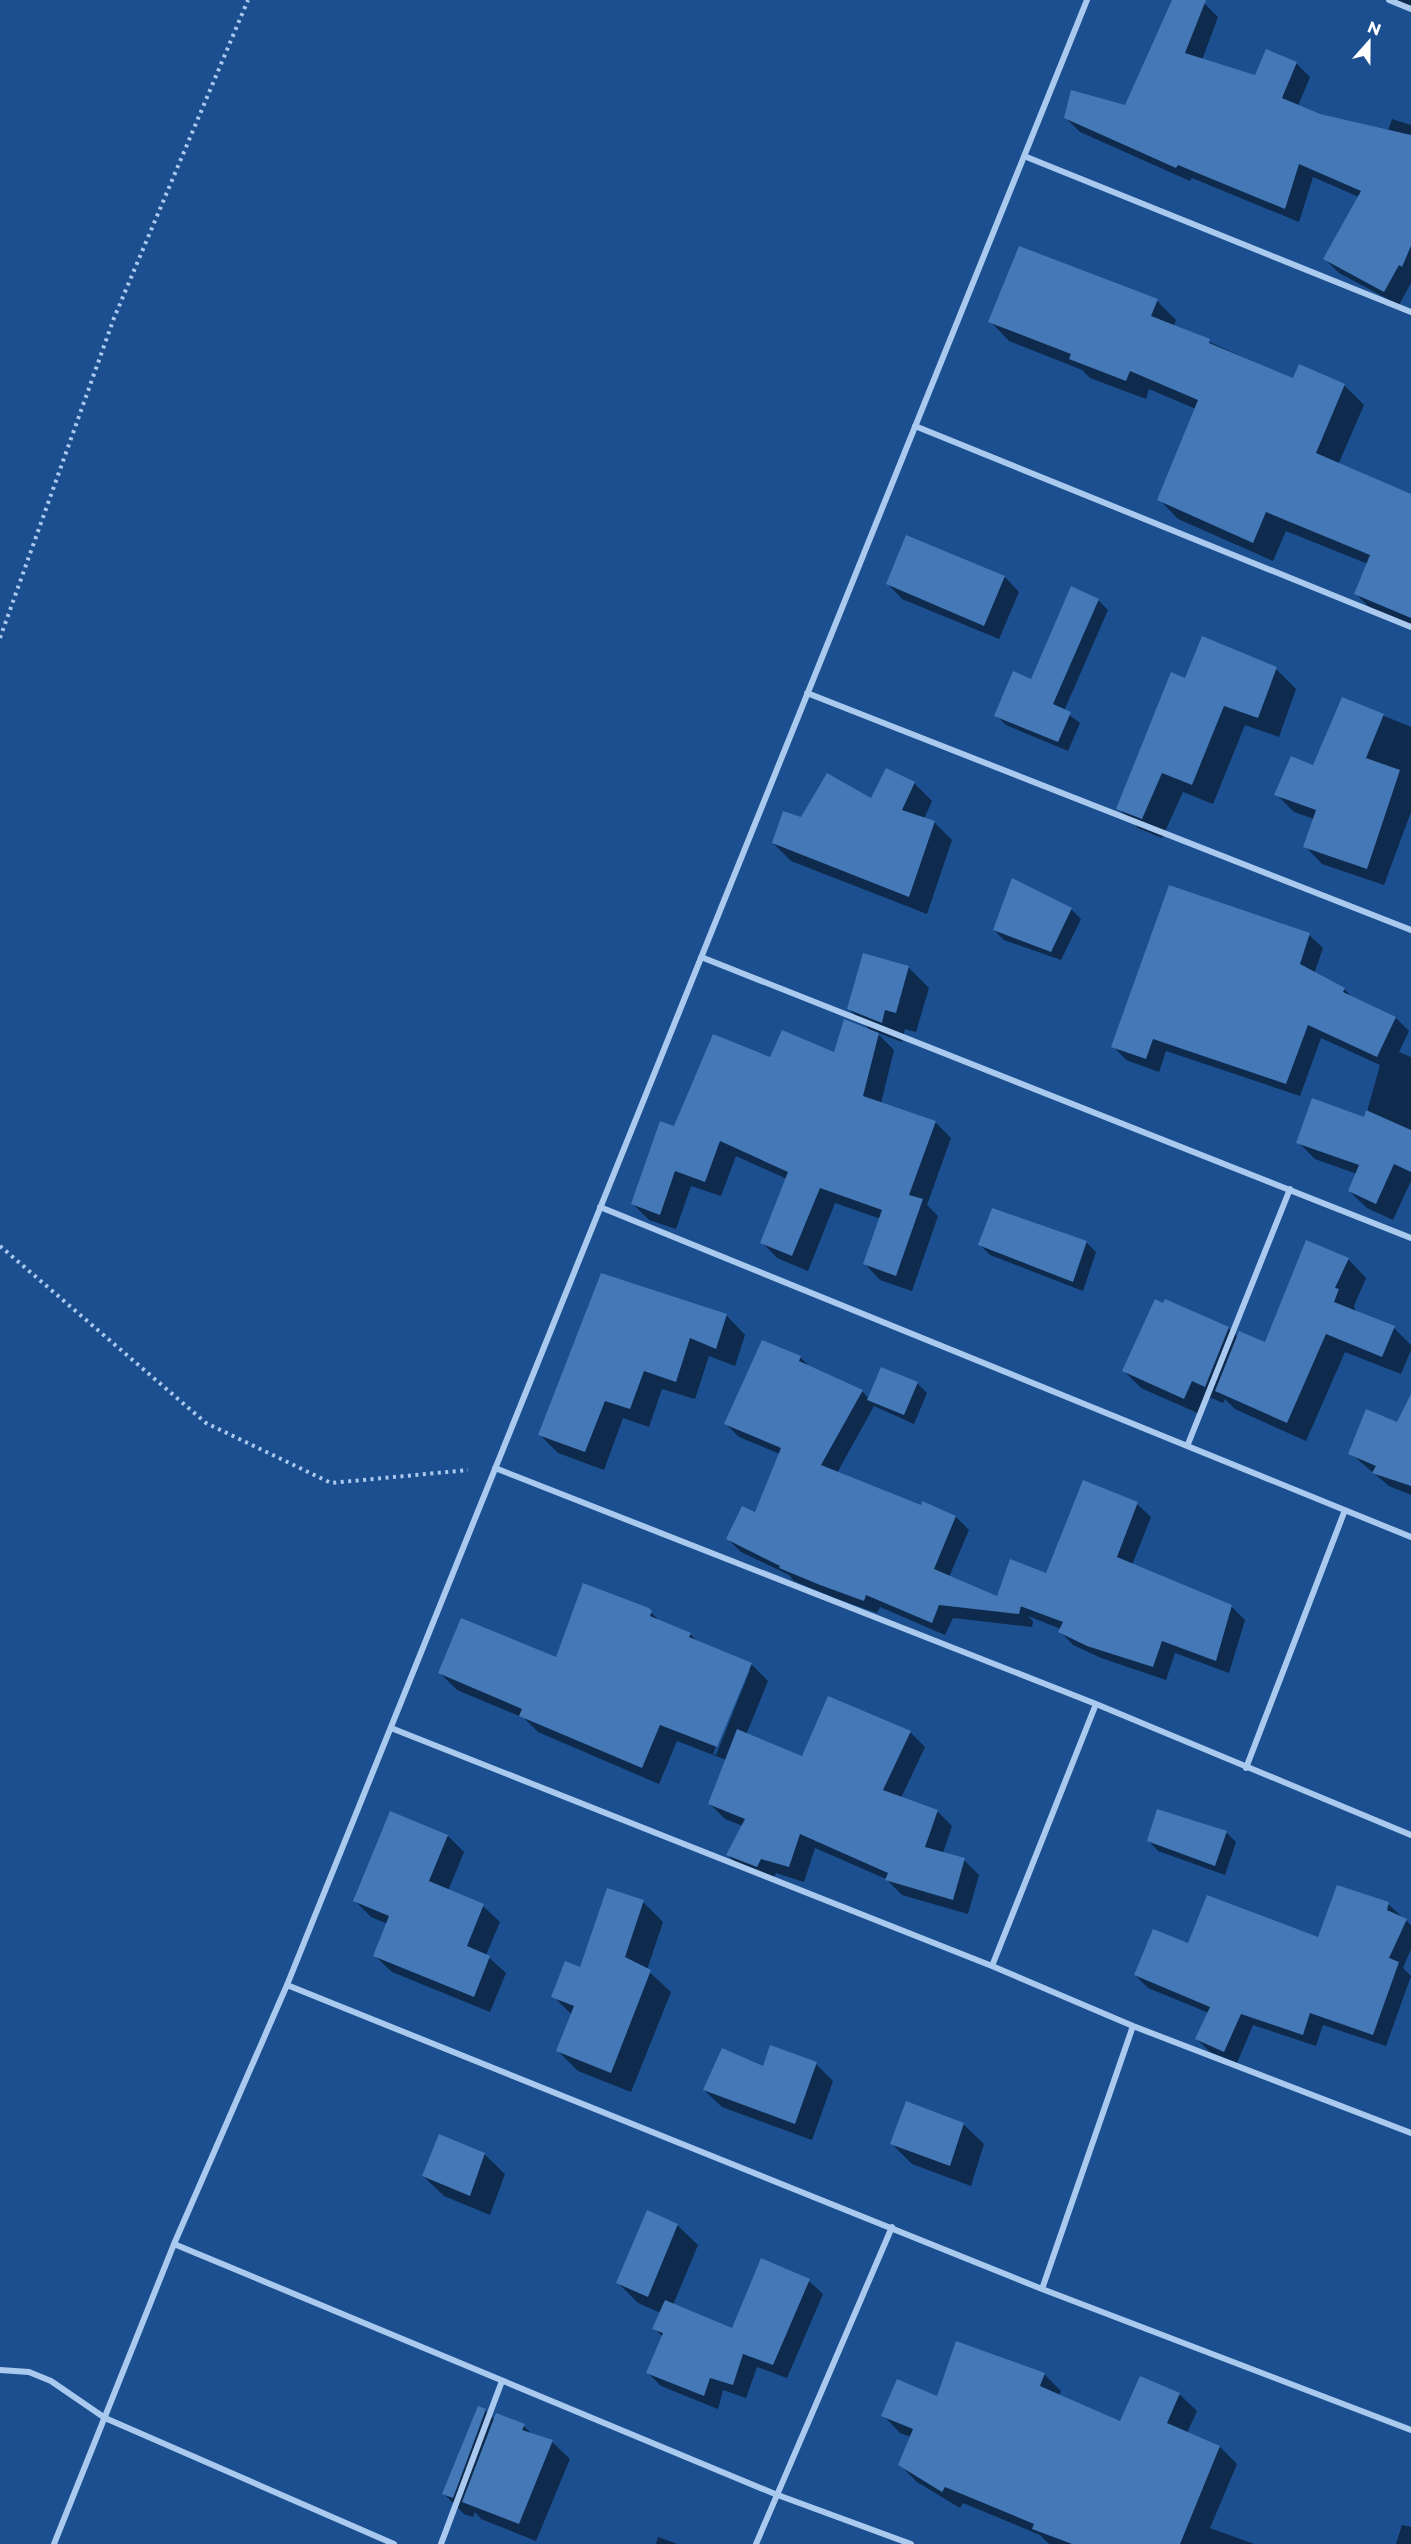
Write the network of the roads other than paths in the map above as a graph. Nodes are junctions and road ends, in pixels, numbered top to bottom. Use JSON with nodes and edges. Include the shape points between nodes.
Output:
{"nodes":[{"id":1,"x":1087,"y":0,"type":"edge"},
{"id":2,"x":1389,"y":0,"type":"edge"},
{"id":3,"x":1411,"y":9,"type":"edge"},
{"id":4,"x":1024,"y":156,"type":"junction"},
{"id":5,"x":1411,"y":312,"type":"edge"},
{"id":6,"x":915,"y":426,"type":"junction"},
{"id":7,"x":1411,"y":627,"type":"edge"},
{"id":8,"x":807,"y":693,"type":"junction"},
{"id":9,"x":1411,"y":930,"type":"edge"},
{"id":10,"x":701,"y":957,"type":"junction"},
{"id":11,"x":1290,"y":1189,"type":"junction"},
{"id":12,"x":600,"y":1207,"type":"junction"},
{"id":13,"x":1411,"y":1238,"type":"edge"},
{"id":14,"x":1188,"y":1444,"type":"junction"},
{"id":15,"x":495,"y":1467,"type":"junction"},
{"id":16,"x":1345,"y":1510,"type":"junction"},
{"id":17,"x":1411,"y":1537,"type":"edge"},
{"id":18,"x":1096,"y":1704,"type":"junction"},
{"id":19,"x":391,"y":1728,"type":"junction"},
{"id":20,"x":1246,"y":1768,"type":"junction"},
{"id":21,"x":1411,"y":1834,"type":"edge"},
{"id":22,"x":992,"y":1966,"type":"junction"},
{"id":23,"x":287,"y":1984,"type":"junction"},
{"id":24,"x":1134,"y":2026,"type":"junction"},
{"id":25,"x":1411,"y":2133,"type":"edge"},
{"id":26,"x":892,"y":2227,"type":"junction"},
{"id":27,"x":174,"y":2244,"type":"junction"},
{"id":28,"x":1042,"y":2289,"type":"junction"},
{"id":29,"x":0,"y":2370,"type":"edge"},
{"id":30,"x":502,"y":2381,"type":"junction"},
{"id":31,"x":105,"y":2418,"type":"junction"},
{"id":32,"x":1411,"y":2430,"type":"edge"},
{"id":33,"x":775,"y":2494,"type":"junction"},
{"id":34,"x":54,"y":2544,"type":"edge"},
{"id":35,"x":394,"y":2544,"type":"edge"},
{"id":36,"x":441,"y":2544,"type":"edge"},
{"id":37,"x":756,"y":2544,"type":"edge"},
{"id":38,"x":911,"y":2544,"type":"edge"}],
"edges":[{"from":1,"to":4,"type":"street"},
{"from":2,"to":3,"type":"street"},
{"from":4,"to":5,"type":"street"},
{"from":4,"to":6,"type":"street"},
{"from":6,"to":7,"type":"street"},
{"from":6,"to":8,"type":"street"},
{"from":8,"to":9,"type":"street"},
{"from":8,"to":10,"type":"street"},
{"from":10,"to":11,"type":"street"},
{"from":10,"to":12,"type":"street"},
{"from":11,"to":13,"type":"street"},
{"from":11,"to":14,"type":"street"},
{"from":12,"to":14,"type":"street"},
{"from":12,"to":15,"type":"street"},
{"from":14,"to":16,"type":"street"},
{"from":15,"to":18,"type":"street"},
{"from":15,"to":19,"type":"street"},
{"from":16,"to":17,"type":"street"},
{"from":16,"to":20,"type":"street"},
{"from":18,"to":20,"type":"street"},
{"from":18,"to":22,"type":"street"},
{"from":19,"to":22,"type":"street"},
{"from":19,"to":23,"type":"street"},
{"from":20,"to":21,"type":"street"},
{"from":22,"to":24,"type":"street"},
{"from":23,"to":26,"type":"street"},
{"from":23,"to":27,"type":"street"},
{"from":24,"to":25,"type":"street"},
{"from":24,"to":28,"type":"street"},
{"from":26,"to":28,"type":"street"},
{"from":26,"to":33,"type":"street"},
{"from":27,"to":30,"type":"street"},
{"from":27,"to":31,"type":"street"},
{"from":28,"to":32,"type":"street"},
{"from":29,"to":31,"type":"street","via":[[29,2372],[51,2381]]},
{"from":30,"to":33,"type":"street"},
{"from":30,"to":36,"type":"street"},
{"from":31,"to":34,"type":"street"},
{"from":31,"to":35,"type":"street"},
{"from":33,"to":37,"type":"street"},
{"from":33,"to":38,"type":"street"}]}
